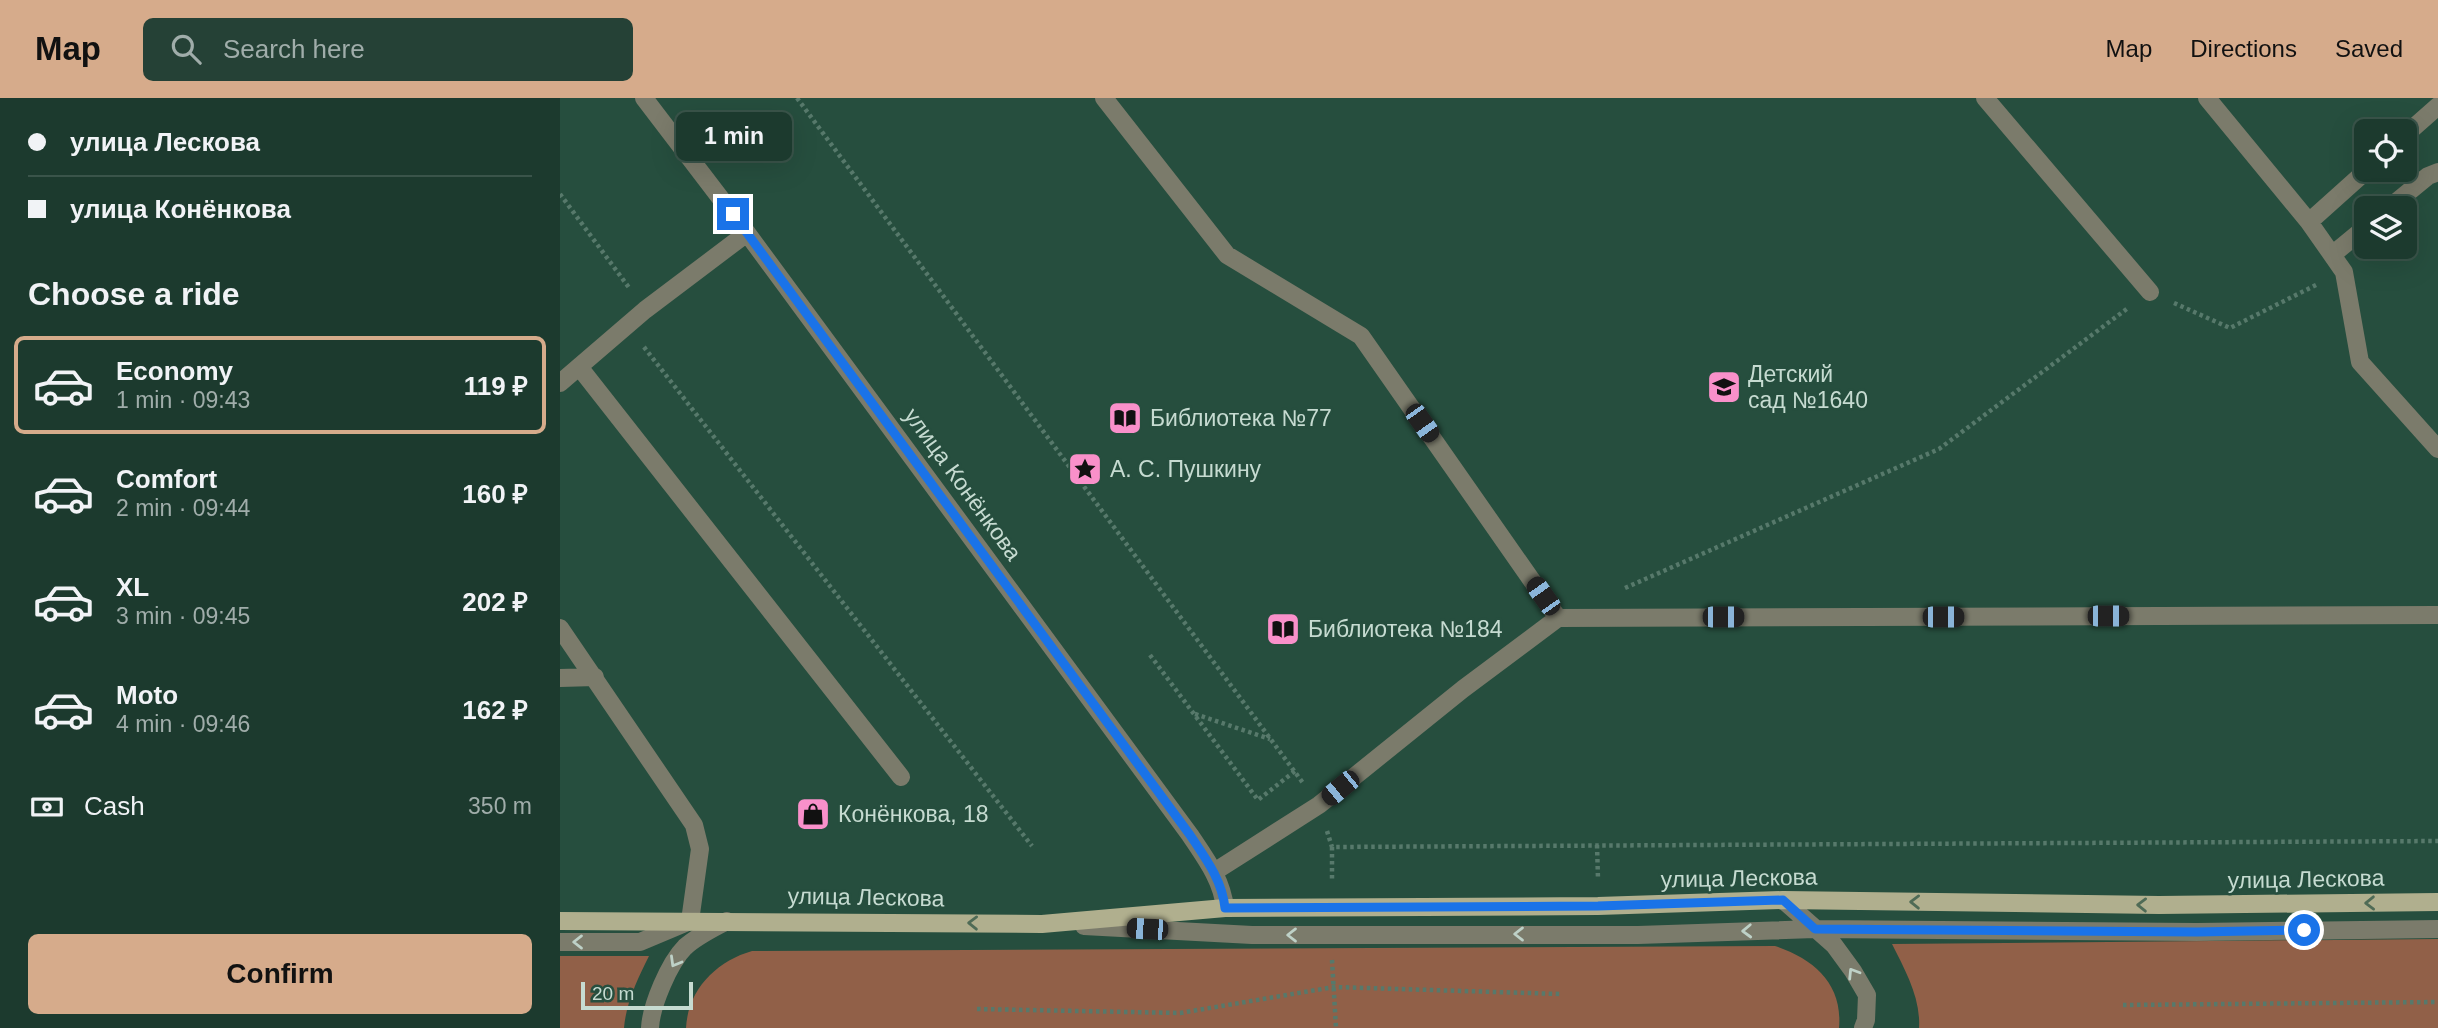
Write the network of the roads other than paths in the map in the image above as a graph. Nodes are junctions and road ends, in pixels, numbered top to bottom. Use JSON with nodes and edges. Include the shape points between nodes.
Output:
{"nodes":[{"id":1,"x":644,"y":98,"type":"edge"},
{"id":2,"x":1104,"y":98,"type":"edge"},
{"id":3,"x":1985,"y":98,"type":"edge"},
{"id":4,"x":2207,"y":98,"type":"edge"},
{"id":5,"x":2438,"y":106,"type":"edge"},
{"id":6,"x":2417,"y":125,"type":"edge"},
{"id":7,"x":2438,"y":172,"type":"edge"},
{"id":8,"x":2354,"y":182,"type":"edge"},
{"id":9,"x":2404,"y":196,"type":"edge"},
{"id":10,"x":2309,"y":222,"type":"junction"},
{"id":11,"x":747,"y":233,"type":"junction"},
{"id":12,"x":2354,"y":237,"type":"edge"},
{"id":13,"x":2332,"y":255,"type":"junction"},
{"id":14,"x":2150,"y":292,"type":"road end"},
{"id":15,"x":580,"y":368,"type":"junction"},
{"id":16,"x":560,"y":383,"type":"edge"},
{"id":17,"x":2438,"y":449,"type":"edge"},
{"id":18,"x":2438,"y":615,"type":"edge"},
{"id":19,"x":1558,"y":618,"type":"junction"},
{"id":20,"x":560,"y":628,"type":"edge"},
{"id":21,"x":595,"y":677,"type":"junction"},
{"id":22,"x":560,"y":678,"type":"edge"},
{"id":23,"x":901,"y":777,"type":"dead end"},
{"id":24,"x":1214,"y":872,"type":"junction"},
{"id":25,"x":1783,"y":900,"type":"junction"},
{"id":26,"x":2438,"y":902,"type":"edge"},
{"id":27,"x":1225,"y":908,"type":"junction"},
{"id":28,"x":727,"y":920,"type":"junction"},
{"id":29,"x":560,"y":921,"type":"edge"},
{"id":30,"x":690,"y":921,"type":"junction"},
{"id":31,"x":1042,"y":924,"type":"junction"},
{"id":32,"x":1815,"y":929,"type":"junction"},
{"id":33,"x":2438,"y":929,"type":"edge"},
{"id":34,"x":560,"y":942,"type":"edge"},
{"id":35,"x":650,"y":1028,"type":"edge"},
{"id":36,"x":1863,"y":1028,"type":"edge"}],
"edges":[{"from":1,"to":11,"type":"street","name":"улица Конёнкова"},
{"from":2,"to":19,"type":"street","via":[[1227,255],[1362,336]]},
{"from":3,"to":14,"type":"street"},
{"from":4,"to":10,"type":"street"},
{"from":5,"to":6,"type":"street"},
{"from":7,"to":9,"type":"street"},
{"from":8,"to":10,"type":"street"},
{"from":10,"to":13,"type":"street"},
{"from":11,"to":15,"type":"street","via":[[645,310]]},
{"from":11,"to":24,"type":"street","name":"улица Конёнкова"},
{"from":12,"to":13,"type":"street"},
{"from":13,"to":17,"type":"street","via":[[2344,272],[2360,362]]},
{"from":15,"to":16,"type":"street"},
{"from":15,"to":23,"type":"street"},
{"from":18,"to":19,"type":"street"},
{"from":19,"to":24,"type":"street","via":[[1319,805]]},
{"from":20,"to":21,"type":"street"},
{"from":21,"to":22,"type":"street"},
{"from":21,"to":30,"type":"street","via":[[694,825],[700,849]]},
{"from":24,"to":27,"type":"street","name":"улица Конёнкова"},
{"from":26,"to":25,"type":"main road","name":"улица Лескова","one_way":true,"via":[[2159,905]]},
{"from":25,"to":27,"type":"main road","name":"улица Лескова"},
{"from":25,"to":32,"type":"street"},
{"from":27,"to":31,"type":"main road","name":"улица Лескова"},
{"from":28,"to":30,"type":"main road","name":"улица Лескова"},
{"from":31,"to":28,"type":"main road","name":"улица Лескова","one_way":true},
{"from":28,"to":35,"type":"street","one_way":true,"via":[[682,950],[663,982]]},
{"from":29,"to":30,"type":"main road","name":"улица Лескова"},
{"from":30,"to":34,"type":"street","name":"улица Лескова","one_way":true,"via":[[640,942]]},
{"from":32,"to":31,"type":"street","name":"улица Лескова","one_way":true,"via":[[1638,935],[1252,935]]},
{"from":32,"to":33,"type":"street","name":"улица Лескова"},
{"from":36,"to":32,"type":"street","one_way":true,"via":[[1867,995],[1834,945]]}]}
